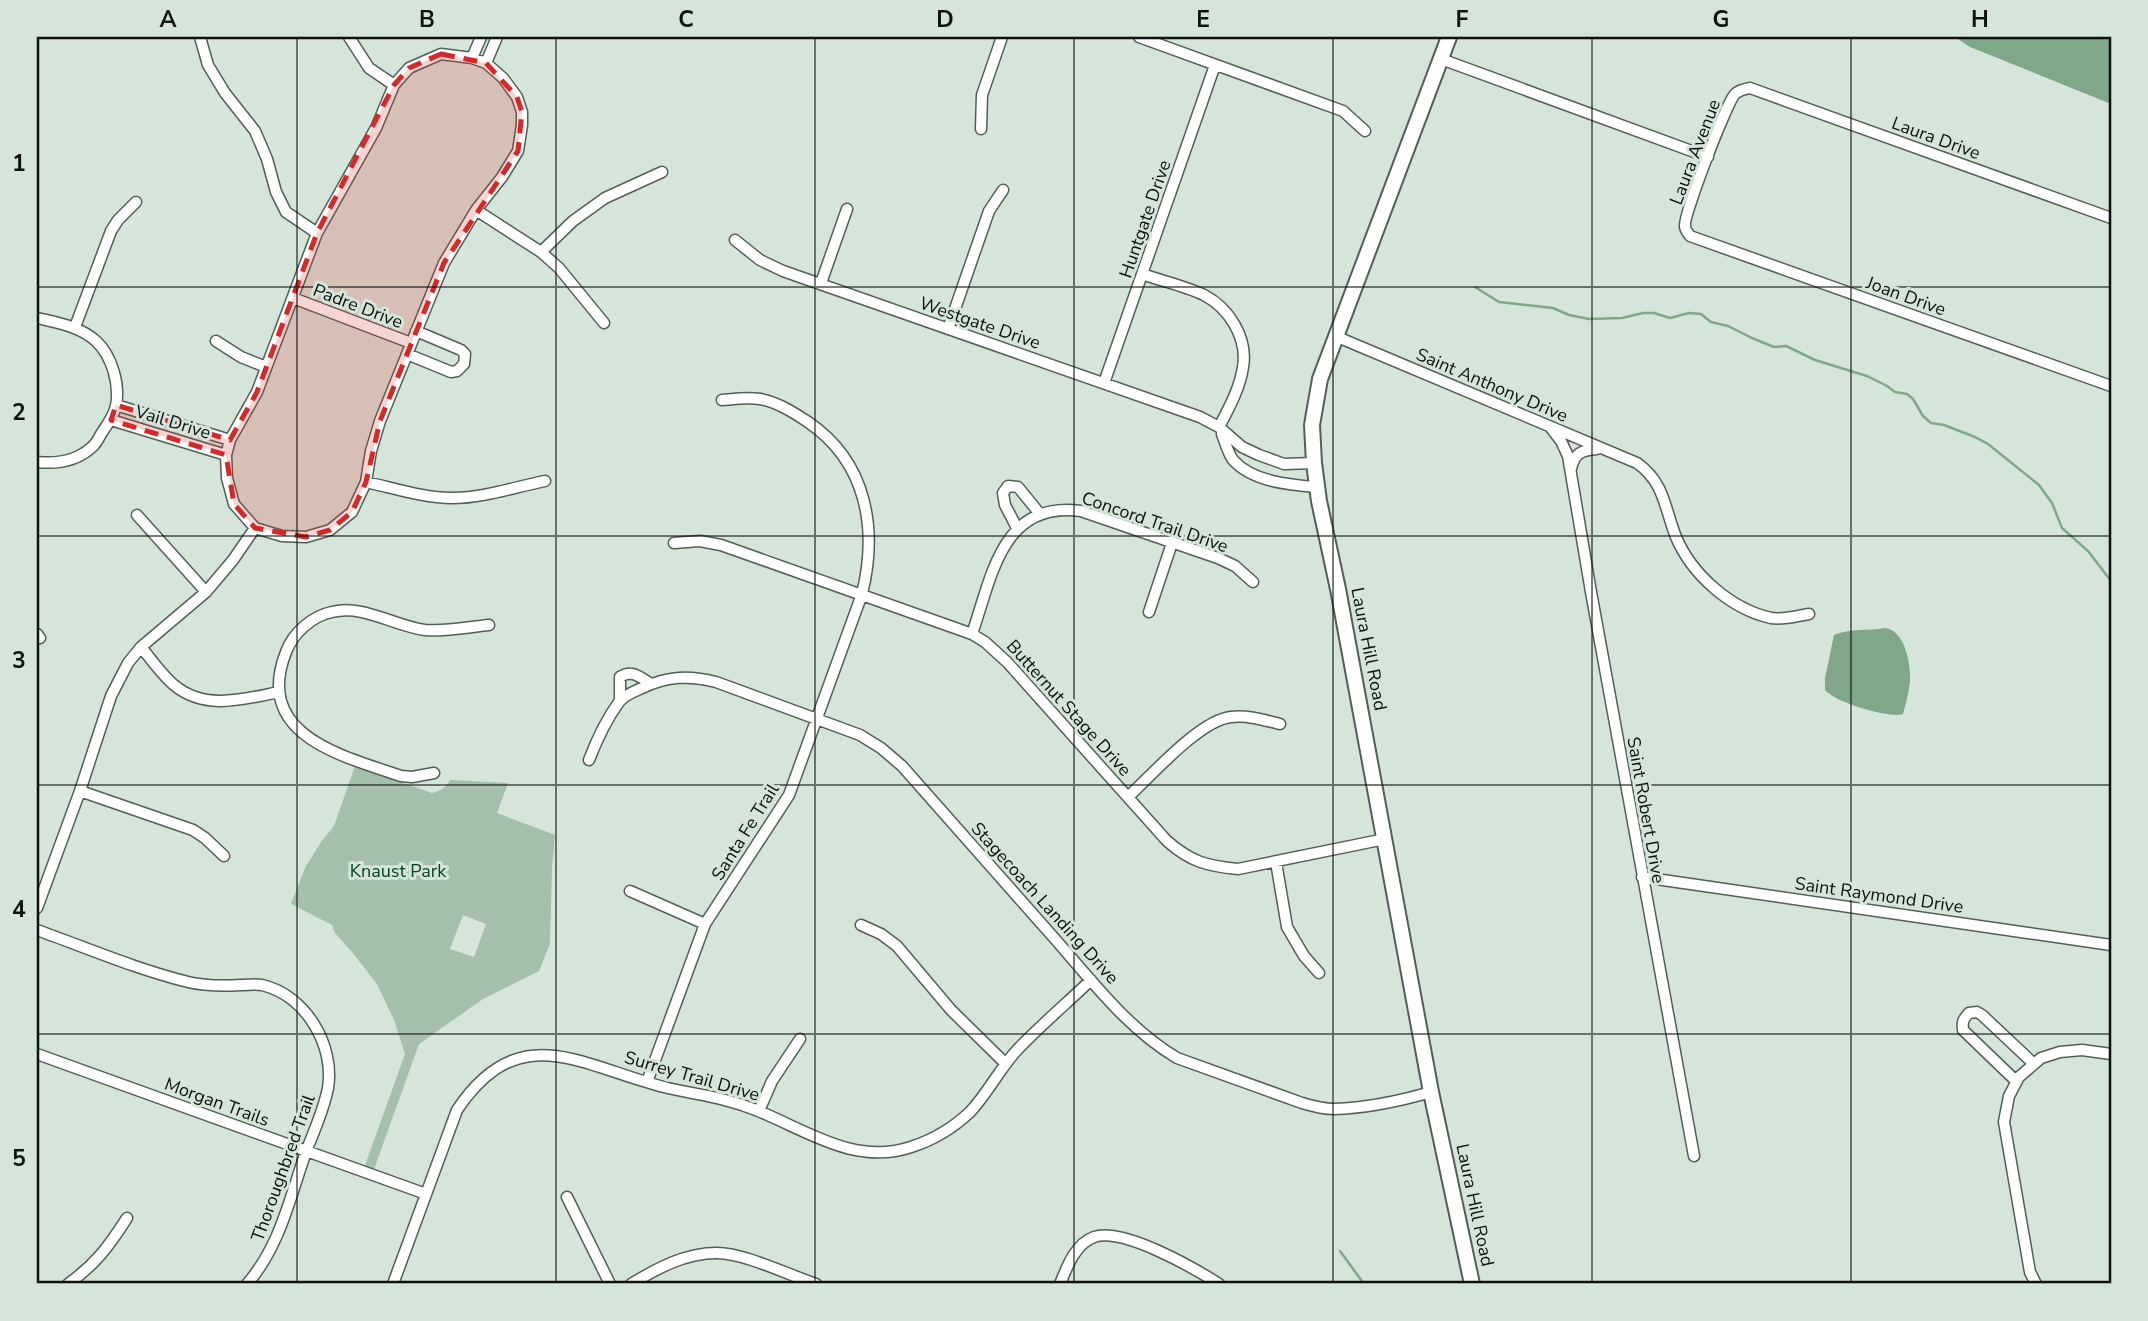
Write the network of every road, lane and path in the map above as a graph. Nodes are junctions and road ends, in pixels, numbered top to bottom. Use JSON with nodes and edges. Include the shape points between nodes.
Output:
{"nodes":[{"id":1,"x":200,"y":37,"type":"edge"},
{"id":2,"x":349,"y":37,"type":"edge"},
{"id":3,"x":481,"y":37,"type":"edge"},
{"id":4,"x":497,"y":37,"type":"edge"},
{"id":5,"x":1002,"y":37,"type":"edge"},
{"id":6,"x":1139,"y":37,"type":"edge"},
{"id":7,"x":1450,"y":37,"type":"edge"},
{"id":8,"x":472,"y":58,"type":"junction"},
{"id":9,"x":1441,"y":59,"type":"junction"},
{"id":10,"x":486,"y":63,"type":"junction"},
{"id":11,"x":1215,"y":65,"type":"junction"},
{"id":12,"x":394,"y":85,"type":"junction"},
{"id":13,"x":1750,"y":88,"type":"joint"},
{"id":14,"x":981,"y":129,"type":"dead end"},
{"id":15,"x":1364,"y":131,"type":"dead end"},
{"id":16,"x":1708,"y":157,"type":"junction"},
{"id":17,"x":662,"y":172,"type":"dead end"},
{"id":18,"x":1003,"y":190,"type":"dead end"},
{"id":19,"x":136,"y":202,"type":"dead end"},
{"id":20,"x":847,"y":209,"type":"dead end"},
{"id":21,"x":476,"y":210,"type":"junction"},
{"id":22,"x":2111,"y":218,"type":"edge"},
{"id":23,"x":317,"y":233,"type":"junction"},
{"id":24,"x":1690,"y":236,"type":"joint"},
{"id":25,"x":735,"y":240,"type":"dead end"},
{"id":26,"x":541,"y":252,"type":"junction"},
{"id":27,"x":1142,"y":274,"type":"junction"},
{"id":28,"x":821,"y":284,"type":"junction"},
{"id":29,"x":293,"y":298,"type":"junction"},
{"id":30,"x":37,"y":318,"type":"edge"},
{"id":31,"x":604,"y":323,"type":"dead end"},
{"id":32,"x":75,"y":327,"type":"junction"},
{"id":33,"x":948,"y":329,"type":"junction"},
{"id":34,"x":416,"y":331,"type":"junction"},
{"id":35,"x":1335,"y":336,"type":"junction"},
{"id":36,"x":216,"y":341,"type":"dead end"},
{"id":37,"x":411,"y":343,"type":"junction"},
{"id":38,"x":407,"y":354,"type":"junction"},
{"id":39,"x":266,"y":368,"type":"junction"},
{"id":40,"x":1104,"y":383,"type":"junction"},
{"id":41,"x":2111,"y":386,"type":"edge"},
{"id":42,"x":722,"y":400,"type":"dead end"},
{"id":43,"x":116,"y":405,"type":"junction"},
{"id":44,"x":111,"y":419,"type":"junction"},
{"id":45,"x":1219,"y":427,"type":"junction"},
{"id":46,"x":1551,"y":428,"type":"junction"},
{"id":47,"x":230,"y":440,"type":"junction"},
{"id":48,"x":1601,"y":449,"type":"junction"},
{"id":49,"x":226,"y":455,"type":"junction"},
{"id":50,"x":37,"y":462,"type":"edge"},
{"id":51,"x":1314,"y":463,"type":"junction"},
{"id":52,"x":1570,"y":469,"type":"junction"},
{"id":53,"x":545,"y":481,"type":"dead end"},
{"id":54,"x":366,"y":482,"type":"junction"},
{"id":55,"x":1317,"y":487,"type":"junction"},
{"id":56,"x":1040,"y":514,"type":"junction"},
{"id":57,"x":137,"y":515,"type":"dead end"},
{"id":58,"x":256,"y":528,"type":"junction"},
{"id":59,"x":1017,"y":528,"type":"junction"},
{"id":60,"x":674,"y":543,"type":"dead end"},
{"id":61,"x":1172,"y":543,"type":"junction"},
{"id":62,"x":1253,"y":582,"type":"dead end"},
{"id":63,"x":206,"y":592,"type":"junction"},
{"id":64,"x":862,"y":594,"type":"junction"},
{"id":65,"x":1149,"y":612,"type":"dead end"},
{"id":66,"x":1809,"y":614,"type":"dead end"},
{"id":67,"x":489,"y":625,"type":"dead end"},
{"id":68,"x":972,"y":634,"type":"junction"},
{"id":69,"x":141,"y":648,"type":"junction"},
{"id":70,"x":651,"y":684,"type":"junction"},
{"id":71,"x":279,"y":692,"type":"junction"},
{"id":72,"x":620,"y":700,"type":"junction"},
{"id":73,"x":817,"y":719,"type":"junction"},
{"id":74,"x":1280,"y":724,"type":"dead end"},
{"id":75,"x":589,"y":760,"type":"dead end"},
{"id":76,"x":434,"y":774,"type":"dead end"},
{"id":77,"x":80,"y":791,"type":"junction"},
{"id":78,"x":1128,"y":797,"type":"junction"},
{"id":79,"x":1385,"y":839,"type":"junction"},
{"id":80,"x":224,"y":856,"type":"dead end"},
{"id":81,"x":1276,"y":862,"type":"junction"},
{"id":82,"x":1642,"y":877,"type":"junction"},
{"id":83,"x":630,"y":891,"type":"dead end"},
{"id":84,"x":37,"y":908,"type":"edge"},
{"id":85,"x":705,"y":924,"type":"junction"},
{"id":86,"x":861,"y":925,"type":"dead end"},
{"id":87,"x":37,"y":930,"type":"edge"},
{"id":88,"x":2111,"y":945,"type":"edge"},
{"id":89,"x":1319,"y":973,"type":"dead end"},
{"id":90,"x":1091,"y":980,"type":"junction"},
{"id":91,"x":800,"y":1039,"type":"dead end"},
{"id":92,"x":37,"y":1054,"type":"edge"},
{"id":93,"x":2111,"y":1054,"type":"edge"},
{"id":94,"x":1005,"y":1063,"type":"junction"},
{"id":95,"x":2034,"y":1063,"type":"junction"},
{"id":96,"x":2016,"y":1081,"type":"junction"},
{"id":97,"x":647,"y":1082,"type":"junction"},
{"id":98,"x":1431,"y":1092,"type":"junction"},
{"id":99,"x":759,"y":1111,"type":"junction"},
{"id":100,"x":307,"y":1151,"type":"junction"},
{"id":101,"x":1694,"y":1156,"type":"dead end"},
{"id":102,"x":426,"y":1194,"type":"junction"},
{"id":103,"x":567,"y":1197,"type":"dead end"},
{"id":104,"x":127,"y":1218,"type":"dead end"},
{"id":105,"x":68,"y":1284,"type":"edge"},
{"id":106,"x":247,"y":1284,"type":"edge"},
{"id":107,"x":393,"y":1284,"type":"edge"},
{"id":108,"x":610,"y":1284,"type":"edge"},
{"id":109,"x":631,"y":1284,"type":"edge"},
{"id":110,"x":816,"y":1284,"type":"edge"},
{"id":111,"x":1060,"y":1284,"type":"edge"},
{"id":112,"x":1219,"y":1284,"type":"edge"},
{"id":113,"x":1472,"y":1284,"type":"edge"},
{"id":114,"x":2036,"y":1284,"type":"edge"}],
"edges":[{"from":1,"to":23,"type":"street","via":[[208,65],[255,131],[286,212]]},
{"from":2,"to":12,"type":"street","via":[[369,68]]},
{"from":3,"to":8,"type":"street"},
{"from":4,"to":10,"type":"street"},
{"from":5,"to":14,"type":"street","via":[[982,94]]},
{"from":6,"to":11,"type":"street"},
{"from":7,"to":9,"type":"main road","name":"Laura Hill Road"},
{"from":8,"to":10,"type":"street"},
{"from":8,"to":12,"type":"street","via":[[442,54],[409,68]]},
{"from":9,"to":16,"type":"street"},
{"from":9,"to":35,"type":"main road","name":"Laura Hill Road"},
{"from":10,"to":21,"type":"street","via":[[517,97],[522,125],[518,151]]},
{"from":11,"to":15,"type":"street","via":[[1343,111]]},
{"from":11,"to":27,"type":"street","name":"Huntgate Drive"},
{"from":12,"to":23,"type":"street","via":[[376,128]]},
{"from":13,"to":16,"type":"street","name":"Laura Avenue","via":[[1734,94]]},
{"from":13,"to":22,"type":"street","name":"Laura Drive"},
{"from":16,"to":24,"type":"street","name":"Laura Avenue","via":[[1685,221]]},
{"from":17,"to":26,"type":"street","via":[[605,198]]},
{"from":18,"to":33,"type":"street","via":[[989,211]]},
{"from":19,"to":32,"type":"street","via":[[111,231]]},
{"from":20,"to":28,"type":"street"},
{"from":21,"to":26,"type":"street"},
{"from":21,"to":34,"type":"street","via":[[444,263]]},
{"from":23,"to":29,"type":"street"},
{"from":24,"to":41,"type":"street","name":"Joan Drive"},
{"from":25,"to":28,"type":"street","name":"Westgate Drive","via":[[769,265]]},
{"from":26,"to":31,"type":"street"},
{"from":27,"to":40,"type":"street","name":"Huntgate Drive"},
{"from":27,"to":45,"type":"street","via":[[1201,294],[1226,311],[1234,323],[1244,366]]},
{"from":28,"to":33,"type":"street","name":"Westgate Drive"},
{"from":29,"to":37,"type":"street","name":"Padre Drive"},
{"from":29,"to":39,"type":"street"},
{"from":30,"to":32,"type":"street"},
{"from":32,"to":43,"type":"street","via":[[96,341],[110,361]]},
{"from":33,"to":40,"type":"street","name":"Westgate Drive"},
{"from":34,"to":37,"type":"street"},
{"from":34,"to":38,"type":"street","via":[[461,349],[464,364],[451,372]]},
{"from":35,"to":46,"type":"street","name":"Saint Anthony Drive"},
{"from":35,"to":51,"type":"main road","name":"Laura Hill Road","via":[[1315,406]]},
{"from":36,"to":39,"type":"street"},
{"from":37,"to":38,"type":"street"},
{"from":38,"to":54,"type":"street","via":[[371,451]]},
{"from":39,"to":47,"type":"street"},
{"from":40,"to":45,"type":"street","name":"Westgate Drive"},
{"from":42,"to":64,"type":"street","name":"Santa Fe Trail","via":[[758,398],[776,403],[817,428],[844,457],[868,518],[869,566]]},
{"from":43,"to":44,"type":"street"},
{"from":43,"to":47,"type":"street","name":"Vail Drive"},
{"from":44,"to":49,"type":"street","name":"Vail Drive"},
{"from":44,"to":50,"type":"street","via":[[93,447],[70,460]]},
{"from":45,"to":51,"type":"street","name":"Westgate Drive","via":[[1259,455],[1284,464]]},
{"from":45,"to":55,"type":"street","via":[[1232,459],[1249,472],[1281,484]]},
{"from":46,"to":48,"type":"street","name":"Saint Anthony Drive"},
{"from":46,"to":52,"type":"street","name":"Saint Robert Drive","via":[[1561,440]]},
{"from":47,"to":49,"type":"street"},
{"from":48,"to":52,"type":"street","via":[[1579,452]]},
{"from":48,"to":66,"type":"street","name":"Saint Anthony Drive","via":[[1636,463],[1656,482],[1685,554],[1714,588],[1735,603],[1772,618]]},
{"from":49,"to":58,"type":"street","via":[[234,504]]},
{"from":51,"to":55,"type":"main road","name":"Laura Hill Road"},
{"from":52,"to":82,"type":"street","name":"Saint Robert Drive"},
{"from":53,"to":54,"type":"street","via":[[452,498]]},
{"from":54,"to":58,"type":"street","via":[[352,512],[330,530],[306,537]]},
{"from":55,"to":79,"type":"main road","name":"Laura Hill Road"},
{"from":56,"to":59,"type":"street","name":"Concord Trail Drive"},
{"from":56,"to":59,"type":"street","via":[[1018,487],[1008,486],[1003,493],[1005,505]]},
{"from":56,"to":61,"type":"street","name":"Concord Trail Drive","via":[[1063,508],[1081,511]]},
{"from":57,"to":63,"type":"street"},
{"from":58,"to":63,"type":"street"},
{"from":59,"to":68,"type":"street","name":"Concord Trail Drive","via":[[998,559]]},
{"from":60,"to":64,"type":"street","name":"Butternut Stage Drive","via":[[721,545]]},
{"from":61,"to":62,"type":"street","name":"Concord Trail Drive","via":[[1235,566]]},
{"from":61,"to":65,"type":"street"},
{"from":63,"to":69,"type":"street"},
{"from":64,"to":68,"type":"street","name":"Butternut Stage Drive"},
{"from":64,"to":73,"type":"street","name":"Santa Fe Trail"},
{"from":67,"to":71,"type":"street","via":[[426,630],[359,611],[332,611],[307,624],[287,648]]},
{"from":68,"to":78,"type":"street","name":"Butternut Stage Drive","via":[[1007,662]]},
{"from":69,"to":71,"type":"street","via":[[174,685],[201,699],[228,702]]},
{"from":69,"to":77,"type":"street","via":[[111,696]]},
{"from":70,"to":72,"type":"street","name":"Stagecoach Landing Drive"},
{"from":70,"to":72,"type":"street","name":"Stagecoach Landing Drive","via":[[626,673],[620,677]]},
{"from":70,"to":73,"type":"street","name":"Stagecoach Landing Drive","via":[[697,677]]},
{"from":71,"to":76,"type":"street","via":[[293,723],[317,745],[401,776]]},
{"from":72,"to":75,"type":"street","name":"Stagecoach Landing Drive","via":[[600,731]]},
{"from":73,"to":85,"type":"street","name":"Santa Fe Trail","via":[[789,795]]},
{"from":73,"to":90,"type":"street","name":"Stagecoach Landing Drive","via":[[860,735],[902,766]]},
{"from":74,"to":78,"type":"street","via":[[1228,717],[1212,724]]},
{"from":77,"to":80,"type":"street","via":[[193,830]]},
{"from":77,"to":84,"type":"street"},
{"from":78,"to":81,"type":"street","name":"Butternut Stage Drive","via":[[1167,841],[1199,863],[1238,869]]},
{"from":79,"to":81,"type":"street","name":"Butternut Stage Drive"},
{"from":79,"to":98,"type":"main road","name":"Laura Hill Road"},
{"from":81,"to":89,"type":"street","via":[[1287,927]]},
{"from":82,"to":88,"type":"street","name":"Saint Raymond Drive"},
{"from":82,"to":101,"type":"street","name":"Saint Robert Drive"},
{"from":83,"to":85,"type":"street"},
{"from":85,"to":97,"type":"street","name":"Santa Fe Trail"},
{"from":86,"to":94,"type":"street","via":[[897,946],[951,1010]]},
{"from":87,"to":100,"type":"street","name":"Thoroughbred Trail","via":[[191,983],[261,985],[283,993],[316,1027],[328,1063],[328,1086]]},
{"from":90,"to":94,"type":"street","name":"Surrey Trail Drive"},
{"from":90,"to":98,"type":"street","name":"Stagecoach Landing Drive","via":[[1143,1036],[1177,1058],[1302,1103],[1332,1109]]},
{"from":91,"to":99,"type":"street","via":[[772,1081]]},
{"from":92,"to":100,"type":"street","name":"Morgan Trails"},
{"from":93,"to":95,"type":"street","via":[[2060,1052]]},
{"from":94,"to":99,"type":"street","name":"Surrey Trail Drive","via":[[970,1111],[950,1128],[888,1153],[841,1148]]},
{"from":95,"to":96,"type":"street"},
{"from":95,"to":96,"type":"street","via":[[1982,1015],[1969,1013],[1963,1030]]},
{"from":96,"to":114,"type":"street","via":[[2004,1122],[2030,1272]]},
{"from":97,"to":99,"type":"street","name":"Surrey Trail Drive"},
{"from":97,"to":102,"type":"street","name":"Surrey Trail Drive","via":[[561,1056],[543,1054],[503,1065],[484,1077],[457,1110]]},
{"from":98,"to":113,"type":"main road","name":"Laura Hill Road"},
{"from":100,"to":102,"type":"street","name":"Morgan Trails"},
{"from":100,"to":106,"type":"street","name":"Thoroughbred Trail","via":[[283,1225]]},
{"from":102,"to":107,"type":"street","name":"Surrey Trail Drive"},
{"from":103,"to":108,"type":"street"},
{"from":104,"to":105,"type":"street","via":[[110,1247]]},
{"from":109,"to":110,"type":"street","via":[[677,1260],[720,1253]]},
{"from":111,"to":112,"type":"street","via":[[1076,1250],[1093,1238],[1116,1236],[1193,1267]]}]}
